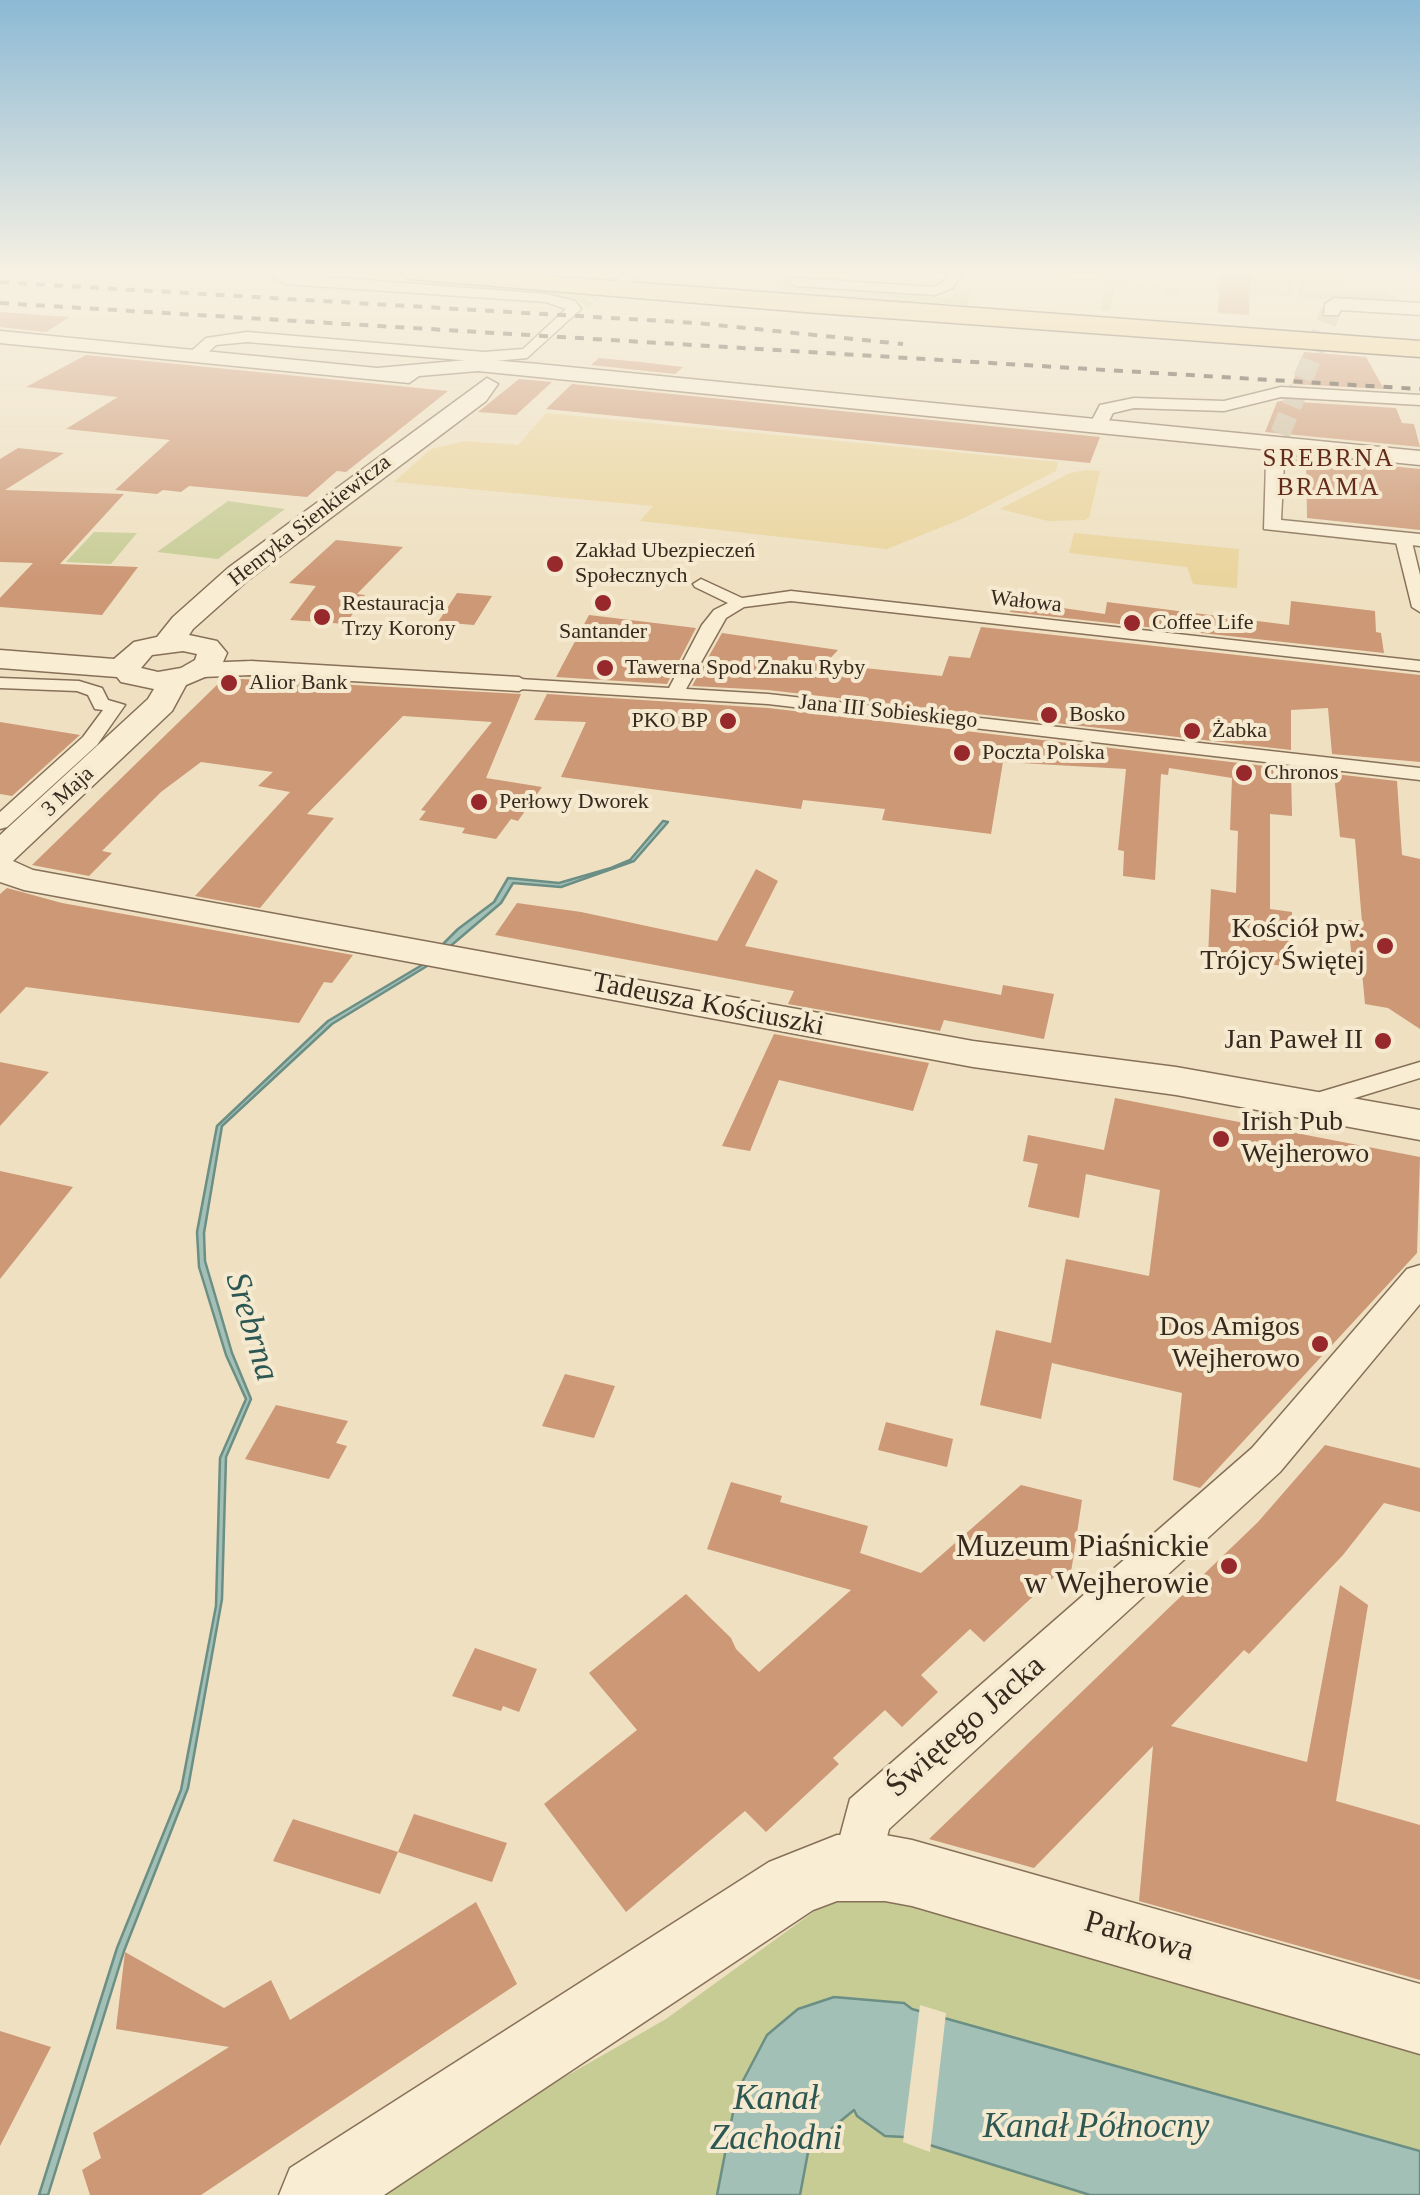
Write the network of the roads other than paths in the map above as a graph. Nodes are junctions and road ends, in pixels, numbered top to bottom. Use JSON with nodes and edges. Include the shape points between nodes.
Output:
{"nodes":[{"id":1,"x":402,"y":374,"type":"edge"},
{"id":2,"x":452,"y":374,"type":"edge"},
{"id":3,"x":463,"y":374,"type":"edge"},
{"id":4,"x":467,"y":374,"type":"edge"},
{"id":5,"x":493,"y":374,"type":"edge"},
{"id":6,"x":536,"y":374,"type":"edge"},
{"id":7,"x":573,"y":374,"type":"edge"},
{"id":8,"x":498,"y":377,"type":"junction"},
{"id":9,"x":457,"y":378,"type":"junction"},
{"id":10,"x":1420,"y":400,"type":"edge"},
{"id":11,"x":1098,"y":426,"type":"junction"},
{"id":12,"x":1283,"y":446,"type":"junction"},
{"id":13,"x":1420,"y":458,"type":"edge"},
{"id":14,"x":1412,"y":539,"type":"edge"},
{"id":15,"x":702,"y":584,"type":"dead end"},
{"id":16,"x":740,"y":603,"type":"junction"},
{"id":17,"x":1420,"y":607,"type":"edge"},
{"id":18,"x":0,"y":659,"type":"edge"},
{"id":19,"x":170,"y":662,"type":"junction"},
{"id":20,"x":1420,"y":666,"type":"edge"},
{"id":21,"x":542,"y":669,"type":"dead end"},
{"id":22,"x":0,"y":683,"type":"edge"},
{"id":23,"x":518,"y":684,"type":"joint"},
{"id":24,"x":597,"y":688,"type":"junction"},
{"id":25,"x":676,"y":691,"type":"junction"},
{"id":26,"x":1419,"y":774,"type":"edge"},
{"id":27,"x":0,"y":823,"type":"edge"},
{"id":28,"x":0,"y":854,"type":"edge"},
{"id":29,"x":0,"y":870,"type":"edge"},
{"id":30,"x":1420,"y":1070,"type":"edge"},
{"id":31,"x":1328,"y":1098,"type":"dead end"},
{"id":32,"x":1420,"y":1125,"type":"edge"},
{"id":33,"x":1420,"y":1279,"type":"edge"},
{"id":34,"x":856,"y":1866,"type":"junction"},
{"id":35,"x":1420,"y":2019,"type":"edge"},
{"id":36,"x":317,"y":2195,"type":"edge"}],
"edges":[{"from":1,"to":9,"type":"street"},
{"from":2,"to":9,"type":"street"},
{"from":3,"to":9,"type":"street"},
{"from":4,"to":9,"type":"street"},
{"from":5,"to":8,"type":"street"},
{"from":6,"to":8,"type":"street"},
{"from":7,"to":11,"type":"street"},
{"from":8,"to":9,"type":"street","name":"Henryka Sienkiewicza","via":[[478,396]]},
{"from":9,"to":19,"type":"street","name":"Henryka Sienkiewicza","via":[[238,574],[207,605],[208,624]]},
{"from":10,"to":11,"type":"street","via":[[1281,392],[1224,406],[1134,403],[1106,409]]},
{"from":11,"to":12,"type":"street"},
{"from":12,"to":13,"type":"street"},
{"from":12,"to":14,"type":"street","via":[[1270,525]]},
{"from":14,"to":17,"type":"street"},
{"from":15,"to":16,"type":"street"},
{"from":16,"to":20,"type":"street","name":"Wałowa","via":[[791,596]]},
{"from":16,"to":25,"type":"street","via":[[712,622]]},
{"from":18,"to":19,"type":"street","name":"Jana III Sobieskiego"},
{"from":19,"to":23,"type":"street","name":"Jana III Sobieskiego"},
{"from":19,"to":28,"type":"street","name":"3 Maja","via":[[161,704]]},
{"from":21,"to":24,"type":"street","name":"Jana III Sobieskiego"},
{"from":22,"to":27,"type":"street","via":[[79,686],[96,692],[101,705],[116,705],[90,741]]},
{"from":23,"to":24,"type":"street","name":"Jana III Sobieskiego"},
{"from":24,"to":25,"type":"street","name":"Jana III Sobieskiego"},
{"from":25,"to":26,"type":"street","name":"Jana III Sobieskiego"},
{"from":29,"to":32,"type":"street","name":"Tadeusza Kościuszki","via":[[973,1054],[1176,1081]]},
{"from":30,"to":31,"type":"street"},
{"from":33,"to":34,"type":"street","name":"Świętego Jacka","via":[[1266,1460],[867,1816]]},
{"from":34,"to":35,"type":"street","name":"Parkowa","via":[[912,1873]]},
{"from":34,"to":36,"type":"street","via":[[792,1885]]}]}
